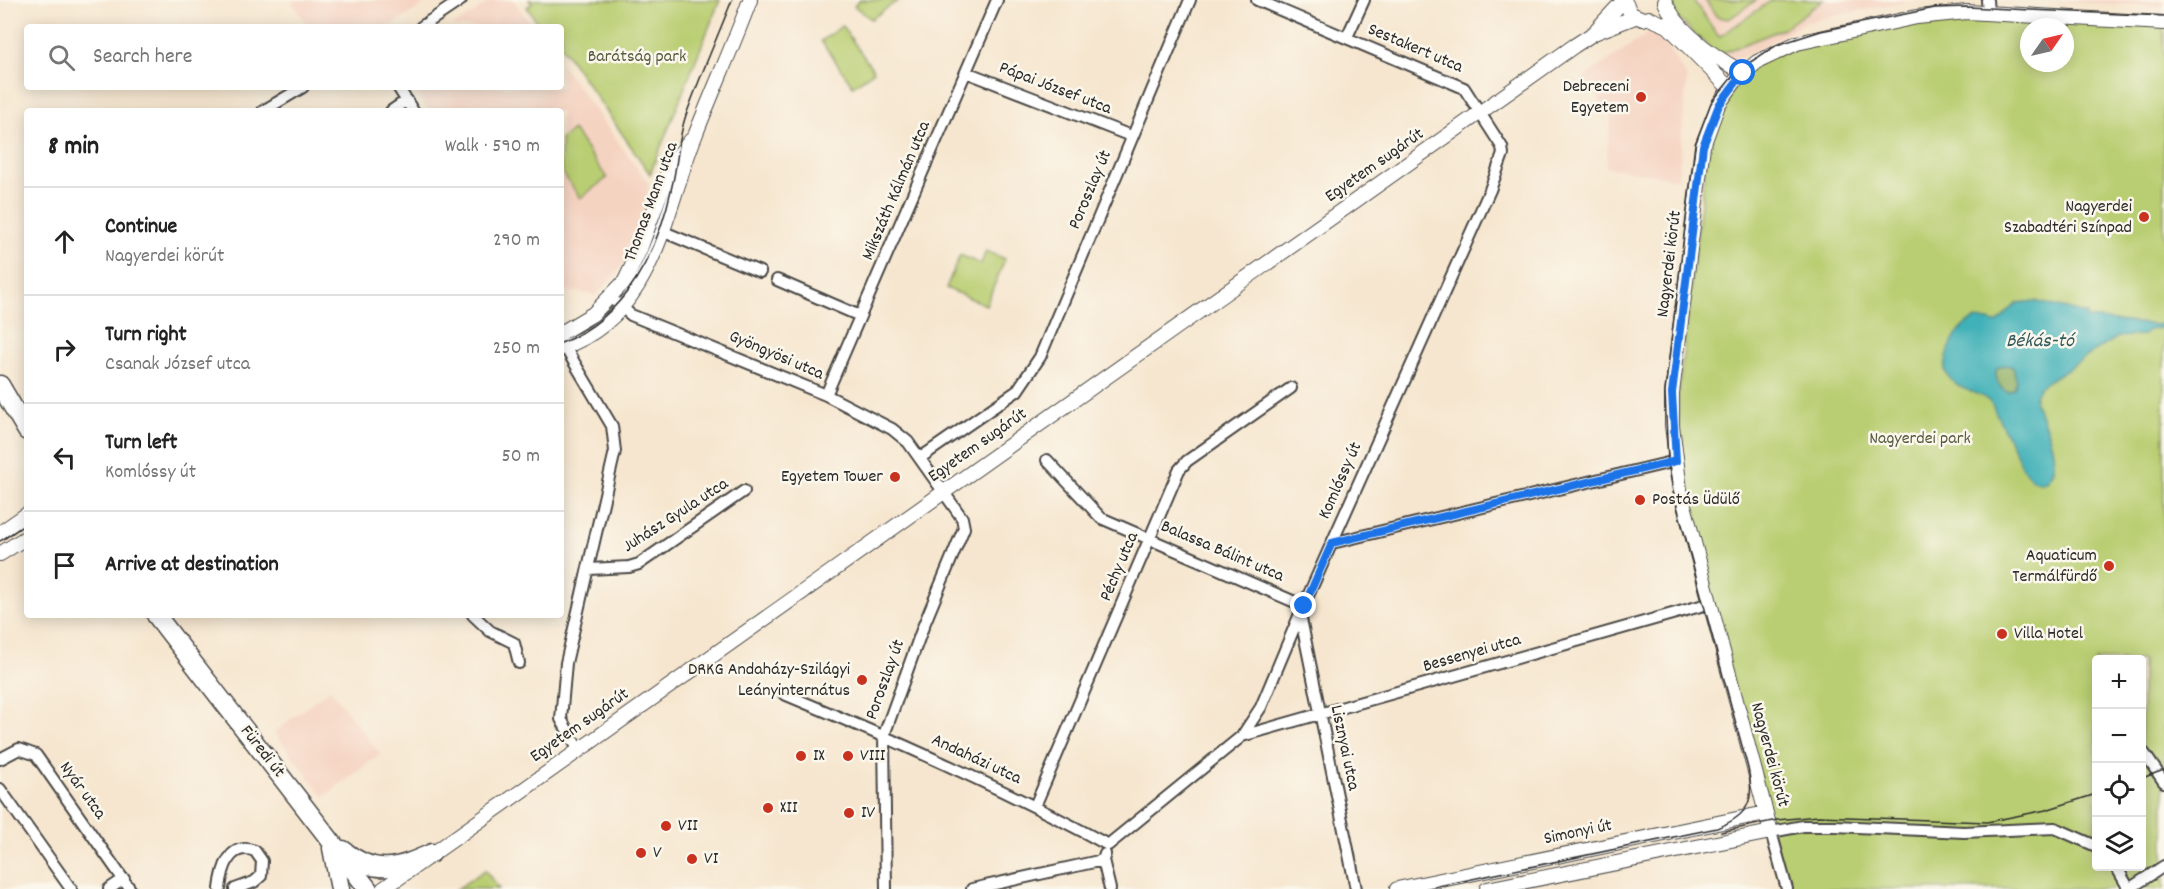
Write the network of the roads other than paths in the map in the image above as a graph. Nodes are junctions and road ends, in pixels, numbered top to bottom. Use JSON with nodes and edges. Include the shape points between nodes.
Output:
{"nodes":[{"id":1,"x":462,"y":0,"type":"edge"},
{"id":2,"x":750,"y":0,"type":"edge"},
{"id":3,"x":997,"y":0,"type":"edge"},
{"id":4,"x":1190,"y":0,"type":"edge"},
{"id":5,"x":1257,"y":0,"type":"edge"},
{"id":6,"x":1364,"y":0,"type":"edge"},
{"id":7,"x":1624,"y":0,"type":"edge"},
{"id":8,"x":1665,"y":1,"type":"edge"},
{"id":9,"x":1988,"y":7,"type":"edge"},
{"id":10,"x":1642,"y":17,"type":"junction"},
{"id":11,"x":2164,"y":23,"type":"edge"},
{"id":12,"x":426,"y":24,"type":"edge"},
{"id":13,"x":1594,"y":33,"type":"junction"},
{"id":14,"x":1347,"y":38,"type":"junction"},
{"id":15,"x":966,"y":72,"type":"junction"},
{"id":16,"x":1743,"y":73,"type":"junction"},
{"id":17,"x":1729,"y":88,"type":"junction"},
{"id":18,"x":298,"y":90,"type":"edge"},
{"id":19,"x":401,"y":90,"type":"edge"},
{"id":20,"x":407,"y":100,"type":"junction"},
{"id":21,"x":268,"y":108,"type":"edge"},
{"id":22,"x":395,"y":108,"type":"edge"},
{"id":23,"x":411,"y":108,"type":"edge"},
{"id":24,"x":1479,"y":115,"type":"junction"},
{"id":25,"x":1131,"y":136,"type":"junction"},
{"id":26,"x":694,"y":137,"type":"junction"},
{"id":27,"x":664,"y":232,"type":"junction"},
{"id":28,"x":759,"y":272,"type":"dead end"},
{"id":29,"x":777,"y":280,"type":"dead end"},
{"id":30,"x":611,"y":298,"type":"junction"},
{"id":31,"x":622,"y":310,"type":"junction"},
{"id":32,"x":860,"y":316,"type":"junction"},
{"id":33,"x":564,"y":340,"type":"edge"},
{"id":34,"x":564,"y":341,"type":"edge"},
{"id":35,"x":564,"y":345,"type":"edge"},
{"id":36,"x":0,"y":385,"type":"edge"},
{"id":37,"x":1291,"y":388,"type":"dead end"},
{"id":38,"x":826,"y":395,"type":"junction"},
{"id":39,"x":24,"y":426,"type":"edge"},
{"id":40,"x":920,"y":459,"type":"junction"},
{"id":41,"x":1047,"y":460,"type":"dead end"},
{"id":42,"x":1676,"y":461,"type":"junction"},
{"id":43,"x":744,"y":490,"type":"dead end"},
{"id":44,"x":944,"y":492,"type":"junction"},
{"id":45,"x":24,"y":516,"type":"edge"},
{"id":46,"x":964,"y":528,"type":"joint"},
{"id":47,"x":0,"y":533,"type":"edge"},
{"id":48,"x":24,"y":539,"type":"edge"},
{"id":49,"x":1150,"y":539,"type":"junction"},
{"id":50,"x":1332,"y":543,"type":"junction"},
{"id":51,"x":0,"y":554,"type":"edge"},
{"id":52,"x":589,"y":569,"type":"junction"},
{"id":53,"x":1711,"y":603,"type":"junction"},
{"id":54,"x":1302,"y":610,"type":"junction"},
{"id":55,"x":158,"y":618,"type":"edge"},
{"id":56,"x":476,"y":618,"type":"edge"},
{"id":57,"x":519,"y":663,"type":"dead end"},
{"id":58,"x":784,"y":694,"type":"dead end"},
{"id":59,"x":1320,"y":714,"type":"junction"},
{"id":60,"x":884,"y":735,"type":"junction"},
{"id":61,"x":1242,"y":736,"type":"junction"},
{"id":62,"x":578,"y":749,"type":"junction"},
{"id":63,"x":2146,"y":756,"type":"edge"},
{"id":64,"x":0,"y":759,"type":"edge"},
{"id":65,"x":2164,"y":782,"type":"edge"},
{"id":66,"x":0,"y":789,"type":"edge"},
{"id":67,"x":1035,"y":806,"type":"junction"},
{"id":68,"x":1766,"y":813,"type":"junction"},
{"id":69,"x":1771,"y":832,"type":"junction"},
{"id":70,"x":328,"y":838,"type":"junction"},
{"id":71,"x":2092,"y":844,"type":"edge"},
{"id":72,"x":1108,"y":845,"type":"junction"},
{"id":73,"x":432,"y":853,"type":"junction"},
{"id":74,"x":1103,"y":860,"type":"junction"},
{"id":75,"x":2164,"y":866,"type":"edge"},
{"id":76,"x":2118,"y":871,"type":"edge"},
{"id":77,"x":124,"y":879,"type":"junction"},
{"id":78,"x":70,"y":889,"type":"edge"},
{"id":79,"x":109,"y":889,"type":"edge"},
{"id":80,"x":130,"y":889,"type":"edge"},
{"id":81,"x":220,"y":889,"type":"edge"},
{"id":82,"x":235,"y":889,"type":"edge"},
{"id":83,"x":340,"y":889,"type":"edge"},
{"id":84,"x":368,"y":889,"type":"edge"},
{"id":85,"x":383,"y":889,"type":"edge"},
{"id":86,"x":886,"y":889,"type":"edge"},
{"id":87,"x":972,"y":889,"type":"edge"},
{"id":88,"x":1110,"y":889,"type":"edge"},
{"id":89,"x":1356,"y":889,"type":"edge"},
{"id":90,"x":1397,"y":889,"type":"edge"},
{"id":91,"x":1487,"y":889,"type":"edge"},
{"id":92,"x":1787,"y":889,"type":"edge"},
{"id":93,"x":2129,"y":889,"type":"edge"}],
"edges":[{"from":1,"to":12,"type":"street"},
{"from":2,"to":26,"type":"street","name":"Thomas Mann utca"},
{"from":3,"to":15,"type":"street","name":"Mikszáth Kálmán utca"},
{"from":4,"to":25,"type":"street","name":"Poroszlay út"},
{"from":5,"to":14,"type":"street","name":"Sestakert utca"},
{"from":6,"to":14,"type":"street"},
{"from":7,"to":10,"type":"street","via":[[1627,10]]},
{"from":7,"to":13,"type":"street","name":"Egyetem sugárút"},
{"from":8,"to":10,"type":"street","via":[[1658,14]]},
{"from":8,"to":16,"type":"street","via":[[1674,19],[1714,56]]},
{"from":9,"to":11,"type":"street","name":"Nagyerdei körút"},
{"from":9,"to":16,"type":"street","name":"Nagyerdei körút","via":[[1917,17],[1797,43],[1766,56]]},
{"from":10,"to":13,"type":"street","name":"Egyetem sugárút"},
{"from":10,"to":17,"type":"street","via":[[1668,26]]},
{"from":13,"to":24,"type":"street","name":"Egyetem sugárút"},
{"from":14,"to":24,"type":"street","name":"Sestakert utca","via":[[1464,88]]},
{"from":15,"to":25,"type":"street","name":"Pápai József utca"},
{"from":15,"to":32,"type":"street","name":"Mikszáth Kálmán utca"},
{"from":16,"to":17,"type":"street","name":"Nagyerdei körút"},
{"from":17,"to":42,"type":"street","name":"Nagyerdei körút","via":[[1709,124],[1703,146],[1672,393]]},
{"from":18,"to":21,"type":"street"},
{"from":19,"to":20,"type":"street"},
{"from":20,"to":22,"type":"street"},
{"from":20,"to":23,"type":"street"},
{"from":24,"to":44,"type":"street","name":"Egyetem sugárút"},
{"from":24,"to":50,"type":"street","name":"Komlóssy út","via":[[1502,147],[1496,176]]},
{"from":25,"to":40,"type":"street","name":"Poroszlay út","via":[[1040,357],[1017,391]]},
{"from":26,"to":27,"type":"street","name":"Thomas Mann utca"},
{"from":26,"to":30,"type":"street","name":"Thomas Mann utca","via":[[670,164],[631,271]]},
{"from":27,"to":28,"type":"street"},
{"from":27,"to":31,"type":"street","name":"Thomas Mann utca","via":[[644,278]]},
{"from":29,"to":32,"type":"street"},
{"from":30,"to":31,"type":"street","name":"Gyöngyösi utca"},
{"from":30,"to":33,"type":"street","name":"Thomas Mann utca"},
{"from":31,"to":34,"type":"street","name":"Thomas Mann utca","via":[[602,326]]},
{"from":31,"to":38,"type":"street","name":"Gyöngyösi utca"},
{"from":32,"to":38,"type":"street","name":"Mikszáth Kálmán utca"},
{"from":35,"to":52,"type":"street","via":[[612,426],[615,438]]},
{"from":36,"to":39,"type":"main road"},
{"from":37,"to":49,"type":"street","name":"Péchy utca","via":[[1187,461],[1179,470]]},
{"from":38,"to":40,"type":"street","name":"Gyöngyösi utca","via":[[892,429]]},
{"from":40,"to":44,"type":"street","name":"Gyöngyösi utca"},
{"from":41,"to":49,"type":"street","name":"Balassa Bálint utca","via":[[1101,518]]},
{"from":42,"to":50,"type":"street"},
{"from":42,"to":53,"type":"street","name":"Nagyerdei körút","via":[[1680,490]]},
{"from":43,"to":52,"type":"street","name":"Juhász Gyula utca","via":[[639,564]]},
{"from":44,"to":46,"type":"street","name":"Gyöngyösi utca","via":[[959,512]]},
{"from":44,"to":62,"type":"street","name":"Egyetem sugárút"},
{"from":45,"to":47,"type":"street"},
{"from":46,"to":60,"type":"street","name":"Poroszlay út"},
{"from":48,"to":51,"type":"street"},
{"from":49,"to":54,"type":"street","name":"Balassa Bálint utca"},
{"from":49,"to":67,"type":"street","name":"Péchy utca"},
{"from":50,"to":54,"type":"street","name":"Komlóssy út"},
{"from":52,"to":62,"type":"street","via":[[566,663],[561,719]]},
{"from":53,"to":59,"type":"street","name":"Bessenyei utca"},
{"from":53,"to":68,"type":"street","name":"Nagyerdei körút"},
{"from":54,"to":59,"type":"street","name":"Lisznyai utca"},
{"from":54,"to":61,"type":"street","name":"Komlóssy út","via":[[1261,707]]},
{"from":55,"to":70,"type":"main road","name":"Füredi út"},
{"from":56,"to":57,"type":"street","via":[[490,631],[514,643]]},
{"from":58,"to":60,"type":"street","name":"Andaházi utca"},
{"from":59,"to":61,"type":"street","name":"Bessenyei utca"},
{"from":59,"to":89,"type":"street","name":"Lisznyai utca"},
{"from":60,"to":67,"type":"street","name":"Andaházi utca"},
{"from":60,"to":86,"type":"street","name":"Poroszlay út"},
{"from":61,"to":72,"type":"street","name":"Komlóssy út"},
{"from":62,"to":73,"type":"street","name":"Egyetem sugárút"},
{"from":63,"to":65,"type":"street"},
{"from":64,"to":77,"type":"street","name":"Nyár utca","via":[[18,749],[36,755]]},
{"from":66,"to":78,"type":"street"},
{"from":67,"to":72,"type":"street","name":"Andaházi utca"},
{"from":68,"to":69,"type":"street","name":"Nagyerdei körút"},
{"from":68,"to":90,"type":"street","name":"Simonyi út"},
{"from":69,"to":71,"type":"street","via":[[1803,826],[1964,832],[2055,828]]},
{"from":69,"to":91,"type":"street","name":"Simonyi út"},
{"from":69,"to":92,"type":"street","name":"Nagyerdei körút"},
{"from":70,"to":73,"type":"main road","via":[[351,857],[378,868],[399,867]]},
{"from":70,"to":83,"type":"main road"},
{"from":70,"to":84,"type":"main road","name":"Füredi út"},
{"from":72,"to":74,"type":"street"},
{"from":73,"to":85,"type":"street","name":"Egyetem sugárút"},
{"from":74,"to":87,"type":"street"},
{"from":74,"to":88,"type":"street"},
{"from":75,"to":93,"type":"street"},
{"from":76,"to":93,"type":"street"},
{"from":77,"to":79,"type":"street"},
{"from":77,"to":80,"type":"street","name":"Nyár utca"},
{"from":81,"to":82,"type":"street","via":[[222,872],[230,856],[243,849],[255,851],[262,861],[261,876]]}]}
